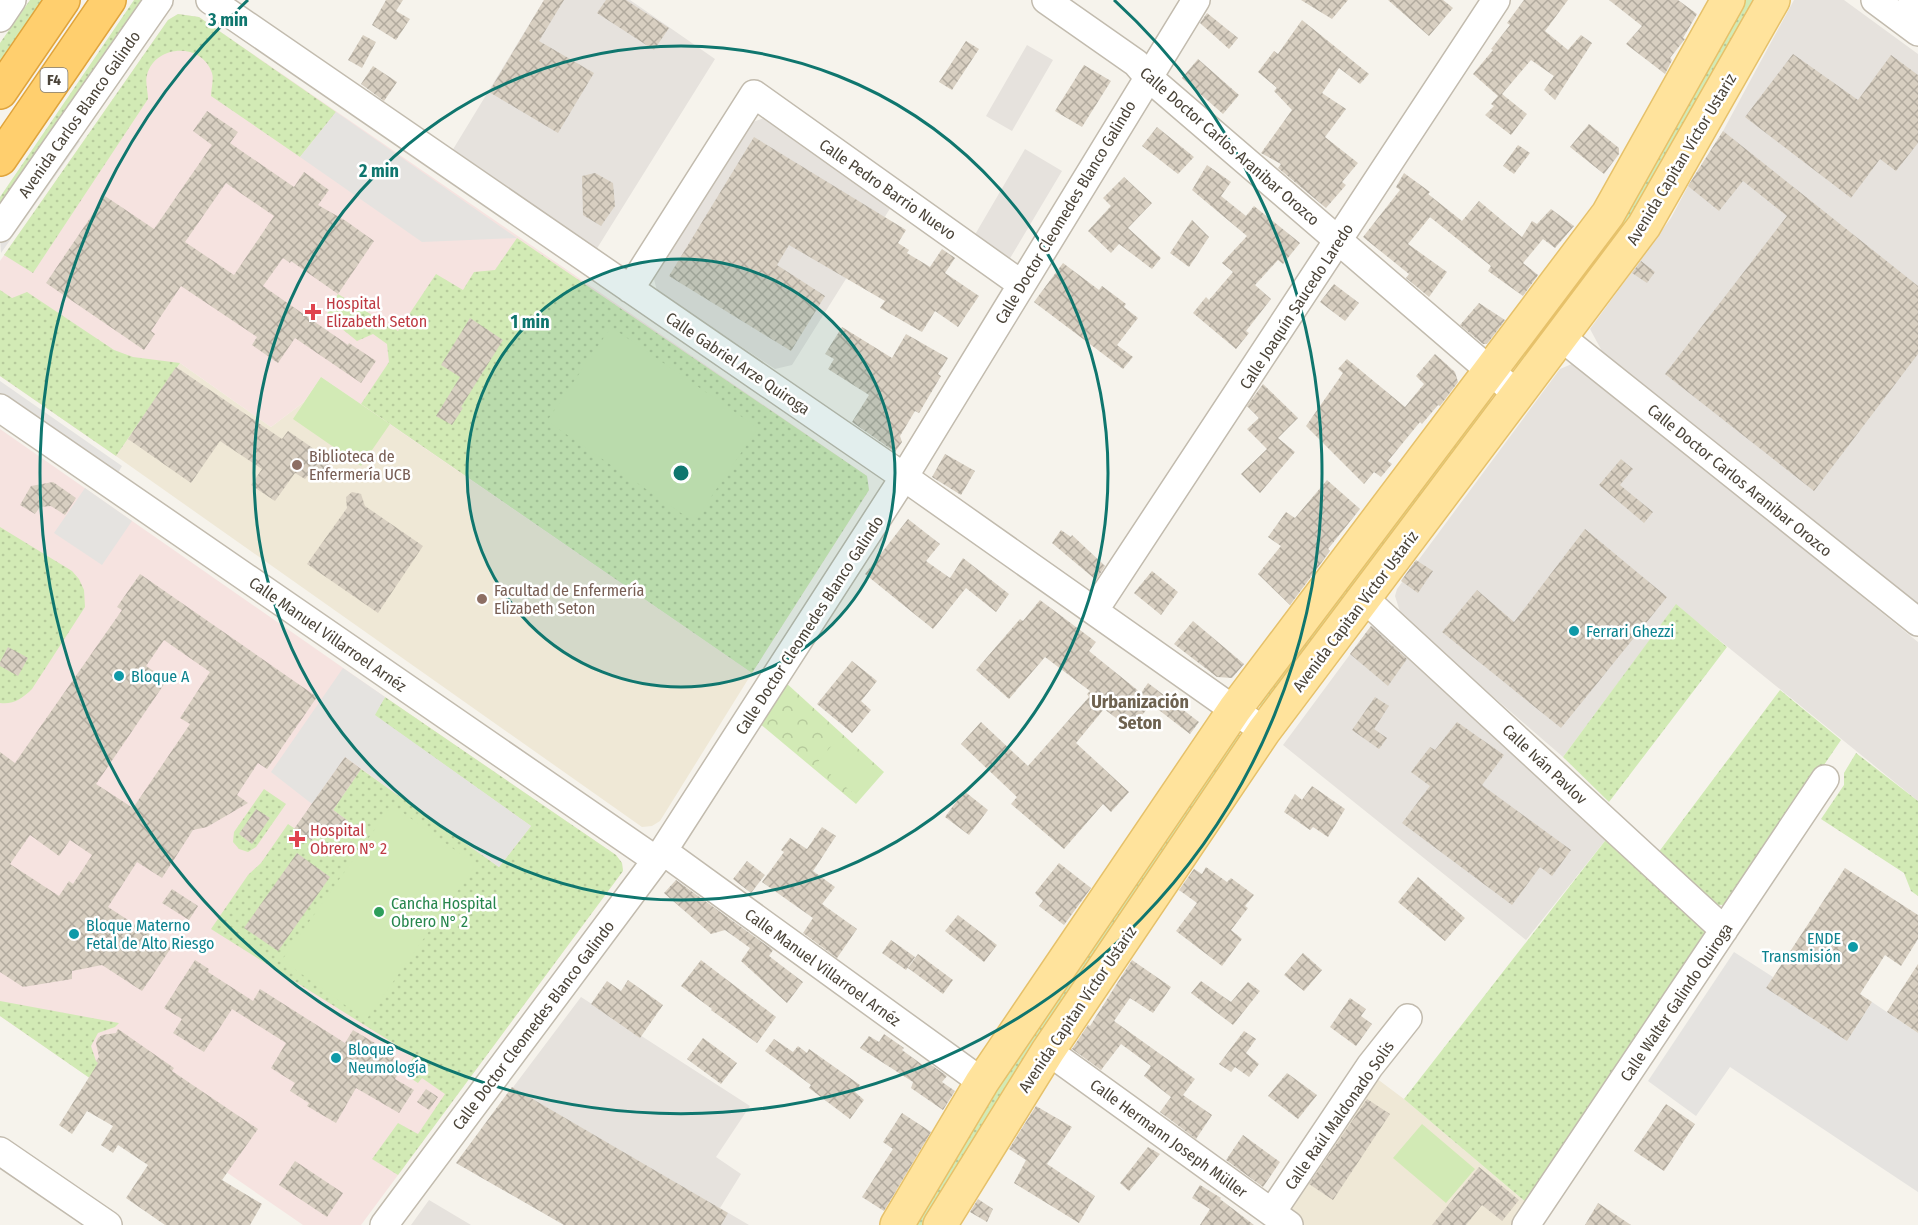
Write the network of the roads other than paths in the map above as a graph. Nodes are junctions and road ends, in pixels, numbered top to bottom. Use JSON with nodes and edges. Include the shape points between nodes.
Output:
{"nodes":[{"id":1,"x":12,"y":0,"type":"edge"},
{"id":2,"x":63,"y":0,"type":"edge"},
{"id":3,"x":109,"y":0,"type":"edge"},
{"id":4,"x":159,"y":0,"type":"edge"},
{"id":5,"x":210,"y":0,"type":"edge"},
{"id":6,"x":1046,"y":0,"type":"edge"},
{"id":7,"x":1196,"y":0,"type":"edge"},
{"id":8,"x":1496,"y":0,"type":"edge"},
{"id":9,"x":1728,"y":0,"type":"edge"},
{"id":10,"x":1773,"y":0,"type":"edge"},
{"id":11,"x":1875,"y":0,"type":"edge"},
{"id":12,"x":1912,"y":0,"type":"edge"},
{"id":13,"x":1918,"y":4,"type":"edge"},
{"id":14,"x":0,"y":18,"type":"edge"},
{"id":15,"x":1918,"y":32,"type":"edge"},
{"id":16,"x":1148,"y":77,"type":"junction"},
{"id":17,"x":0,"y":92,"type":"edge"},
{"id":18,"x":0,"y":159,"type":"edge"},
{"id":19,"x":0,"y":228,"type":"edge"},
{"id":20,"x":1339,"y":241,"type":"junction"},
{"id":21,"x":1022,"y":284,"type":"junction"},
{"id":22,"x":630,"y":289,"type":"junction"},
{"id":23,"x":1561,"y":337,"type":"junction"},
{"id":24,"x":1489,"y":370,"type":"junction"},
{"id":25,"x":1516,"y":394,"type":"junction"},
{"id":26,"x":0,"y":408,"type":"edge"},
{"id":27,"x":904,"y":477,"type":"junction"},
{"id":28,"x":1365,"y":599,"type":"junction"},
{"id":29,"x":1094,"y":611,"type":"junction"},
{"id":30,"x":1918,"y":622,"type":"edge"},
{"id":31,"x":1235,"y":710,"type":"junction"},
{"id":32,"x":1264,"y":731,"type":"junction"},
{"id":33,"x":1826,"y":779,"type":"dead end"},
{"id":34,"x":660,"y":856,"type":"junction"},
{"id":35,"x":1724,"y":930,"type":"junction"},
{"id":36,"x":1408,"y":1018,"type":"dead end"},
{"id":37,"x":1048,"y":1051,"type":"junction"},
{"id":38,"x":982,"y":1082,"type":"junction"},
{"id":39,"x":0,"y":1151,"type":"edge"},
{"id":40,"x":1281,"y":1219,"type":"edge"},
{"id":41,"x":108,"y":1225,"type":"edge"},
{"id":42,"x":384,"y":1225,"type":"edge"},
{"id":43,"x":897,"y":1225,"type":"edge"},
{"id":44,"x":940,"y":1225,"type":"edge"},
{"id":45,"x":1526,"y":1225,"type":"edge"}],
"edges":[{"from":1,"to":14,"type":"street"},
{"from":2,"to":17,"type":"highway","number":"F4"},
{"from":3,"to":18,"type":"highway","number":"F4"},
{"from":4,"to":19,"type":"street","name":"Avenida Carlos Blanco Galindo"},
{"from":5,"to":22,"type":"street","name":"Calle Gabriel Arze Quiroga"},
{"from":6,"to":16,"type":"street","name":"Calle Doctor Carlos Aranibar Orozco","via":[[1136,63]]},
{"from":7,"to":16,"type":"street","name":"Calle Doctor Cleomedes Blanco Galindo"},
{"from":8,"to":20,"type":"street","name":"Calle Joaquín Saucedo Laredo"},
{"from":9,"to":24,"type":"main road","name":"Avenida Capitan Víctor Ustariz","via":[[1608,214]]},
{"from":10,"to":23,"type":"main road","name":"Avenida Capitan Víctor Ustariz","via":[[1644,226]]},
{"from":11,"to":15,"type":"street"},
{"from":12,"to":13,"type":"street"},
{"from":16,"to":20,"type":"street","name":"Calle Doctor Carlos Aranibar Orozco"},
{"from":16,"to":21,"type":"street","name":"Calle Doctor Cleomedes Blanco Galindo"},
{"from":20,"to":24,"type":"street","name":"Calle Doctor Carlos Aranibar Orozco"},
{"from":20,"to":29,"type":"street","name":"Calle Joaquín Saucedo Laredo"},
{"from":21,"to":22,"type":"street","name":"Calle Pedro Barrio Nuevo","via":[[754,94]]},
{"from":21,"to":27,"type":"street","name":"Calle Doctor Cleomedes Blanco Galindo"},
{"from":22,"to":27,"type":"street","name":"Calle Gabriel Arze Quiroga"},
{"from":23,"to":25,"type":"main road","name":"Avenida Capitan Víctor Ustariz"},
{"from":23,"to":30,"type":"street","name":"Calle Doctor Carlos Aranibar Orozco"},
{"from":24,"to":25,"type":"street","name":"Calle Doctor Carlos Aranibar Orozco"},
{"from":24,"to":31,"type":"main road","name":"Avenida Capitan Víctor Ustariz"},
{"from":25,"to":28,"type":"main road","name":"Avenida Capitan Víctor Ustariz"},
{"from":26,"to":34,"type":"street","name":"Calle Manuel Villarroel Arnéz"},
{"from":27,"to":29,"type":"street","name":"Calle Gabriel Arze Quiroga"},
{"from":27,"to":34,"type":"street","name":"Calle Doctor Cleomedes Blanco Galindo"},
{"from":28,"to":32,"type":"main road","name":"Avenida Capitan Víctor Ustariz"},
{"from":28,"to":35,"type":"street","name":"Calle Iván Pavlov"},
{"from":29,"to":31,"type":"street","name":"Calle Gabriel Arze Quiroga"},
{"from":31,"to":32,"type":"street","name":"Calle Gabriel Arze Quiroga"},
{"from":31,"to":38,"type":"main road","name":"Avenida Capitan Víctor Ustariz"},
{"from":32,"to":37,"type":"main road","name":"Avenida Capitan Víctor Ustariz"},
{"from":33,"to":35,"type":"street","name":"Calle Walter Galindo Quiroga"},
{"from":34,"to":38,"type":"street","name":"Calle Manuel Villarroel Arnéz"},
{"from":34,"to":42,"type":"street","name":"Calle Doctor Cleomedes Blanco Galindo"},
{"from":35,"to":45,"type":"street","name":"Calle Walter Galindo Quiroga"},
{"from":36,"to":40,"type":"street","name":"Calle Raúl Maldonado Solis","via":[[1370,1066]]},
{"from":37,"to":40,"type":"street","name":"Calle Hermann Joseph Müller"},
{"from":37,"to":44,"type":"main road","name":"Avenida Capitan Víctor Ustariz"},
{"from":38,"to":43,"type":"main road","name":"Avenida Capitan Víctor Ustariz"},
{"from":39,"to":41,"type":"street"}]}
